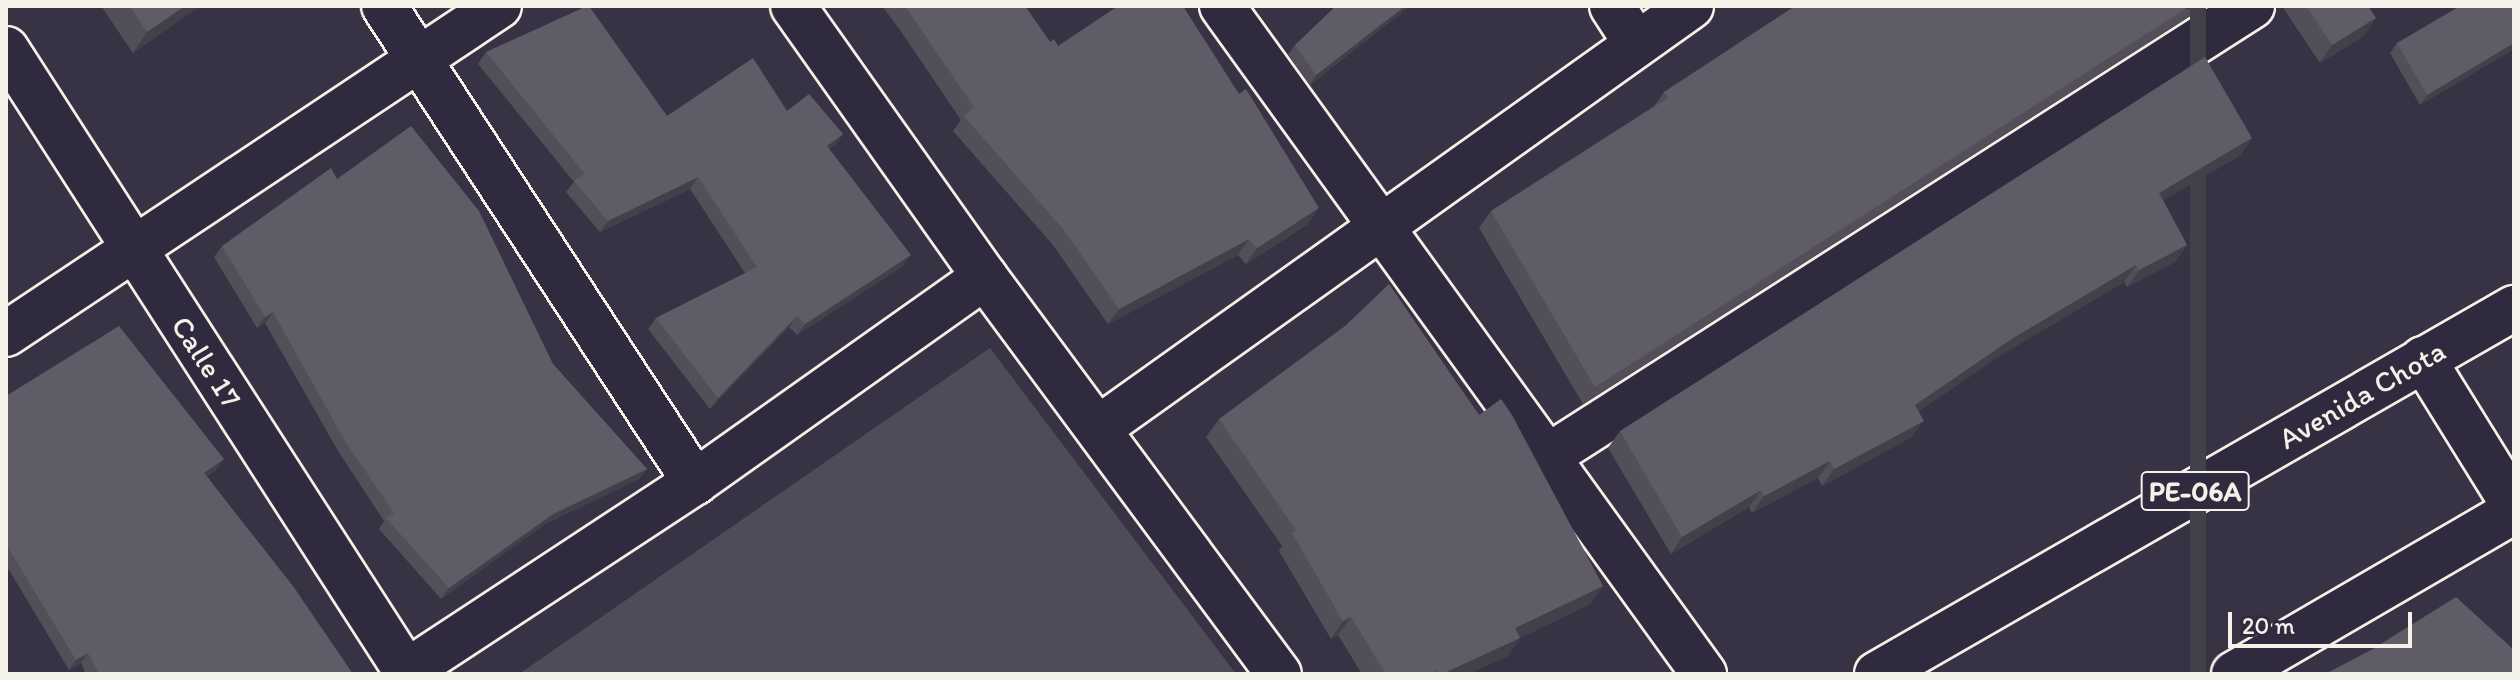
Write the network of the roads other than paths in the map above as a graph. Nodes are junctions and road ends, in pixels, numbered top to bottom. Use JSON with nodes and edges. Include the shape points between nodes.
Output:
{"nodes":[{"id":1,"x":384,"y":6,"type":"edge"},
{"id":2,"x":499,"y":6,"type":"edge"},
{"id":3,"x":793,"y":6,"type":"edge"},
{"id":4,"x":1222,"y":6,"type":"edge"},
{"id":5,"x":1612,"y":6,"type":"edge"},
{"id":6,"x":1691,"y":6,"type":"edge"},
{"id":7,"x":2252,"y":6,"type":"edge"},
{"id":8,"x":1636,"y":43,"type":"junction"},
{"id":9,"x":6,"y":49,"type":"edge"},
{"id":10,"x":418,"y":60,"type":"junction"},
{"id":11,"x":1382,"y":229,"type":"junction"},
{"id":12,"x":132,"y":247,"type":"junction"},
{"id":13,"x":985,"y":277,"type":"junction"},
{"id":14,"x":2514,"y":308,"type":"edge"},
{"id":15,"x":6,"y":334,"type":"edge"},
{"id":16,"x":2423,"y":359,"type":"junction"},
{"id":17,"x":1099,"y":428,"type":"junction"},
{"id":18,"x":1547,"y":457,"type":"junction"},
{"id":19,"x":695,"y":482,"type":"junction"},
{"id":20,"x":2514,"y":509,"type":"edge"},
{"id":21,"x":407,"y":673,"type":"edge"},
{"id":22,"x":1279,"y":674,"type":"edge"},
{"id":23,"x":1704,"y":674,"type":"edge"},
{"id":24,"x":1877,"y":674,"type":"edge"},
{"id":25,"x":2234,"y":674,"type":"edge"}],
"edges":[{"from":1,"to":10,"type":"main road"},
{"from":2,"to":10,"type":"main road"},
{"from":3,"to":13,"type":"main road"},
{"from":4,"to":11,"type":"main road"},
{"from":5,"to":8,"type":"main road"},
{"from":6,"to":8,"type":"main road"},
{"from":7,"to":18,"type":"main road"},
{"from":8,"to":11,"type":"main road"},
{"from":9,"to":12,"type":"main road","name":"Calle 17"},
{"from":10,"to":12,"type":"main road"},
{"from":10,"to":19,"type":"main road"},
{"from":11,"to":17,"type":"main road"},
{"from":11,"to":18,"type":"main road"},
{"from":12,"to":15,"type":"main road"},
{"from":12,"to":21,"type":"main road","name":"Calle 17"},
{"from":13,"to":17,"type":"main road"},
{"from":13,"to":19,"type":"main road"},
{"from":14,"to":16,"type":"main road","name":"Avenida Chota","number":"PE-06A"},
{"from":16,"to":20,"type":"main road"},
{"from":16,"to":24,"type":"main road","name":"Avenida Chota","number":"PE-06A"},
{"from":17,"to":22,"type":"main road"},
{"from":18,"to":23,"type":"main road"},
{"from":19,"to":21,"type":"main road"},
{"from":20,"to":25,"type":"main road"}]}
